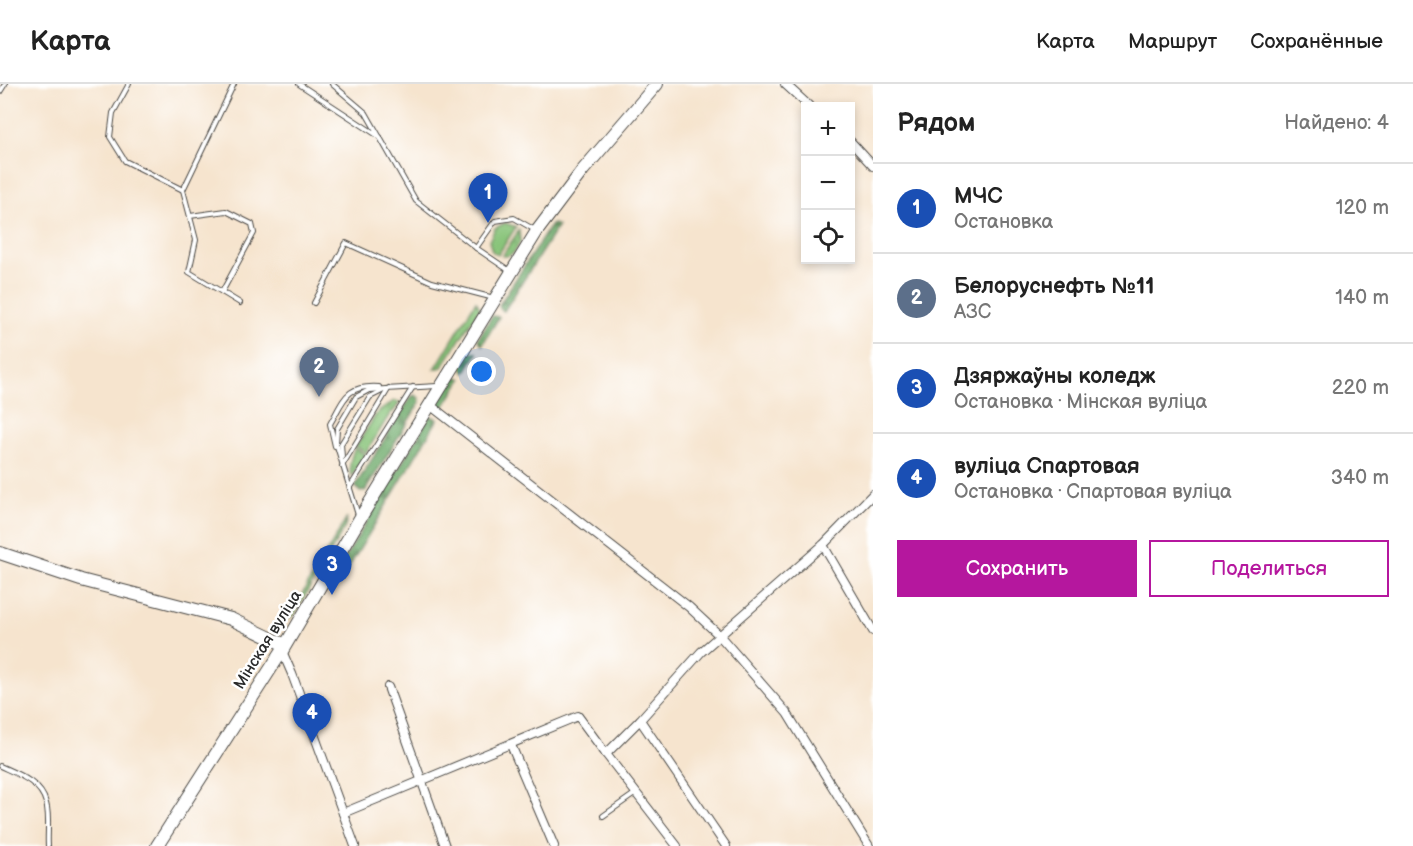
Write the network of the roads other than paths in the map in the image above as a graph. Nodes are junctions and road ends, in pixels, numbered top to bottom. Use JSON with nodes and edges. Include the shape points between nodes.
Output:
{"nodes":[{"id":1,"x":5,"y":84,"type":"edge"},
{"id":2,"x":129,"y":84,"type":"edge"},
{"id":3,"x":234,"y":84,"type":"edge"},
{"id":4,"x":299,"y":84,"type":"edge"},
{"id":5,"x":332,"y":84,"type":"edge"},
{"id":6,"x":657,"y":84,"type":"edge"},
{"id":7,"x":785,"y":84,"type":"edge"},
{"id":8,"x":0,"y":92,"type":"edge"},
{"id":9,"x":805,"y":102,"type":"edge"},
{"id":10,"x":380,"y":137,"type":"junction"},
{"id":11,"x":855,"y":146,"type":"edge"},
{"id":12,"x":873,"y":166,"type":"edge"},
{"id":13,"x":183,"y":190,"type":"junction"},
{"id":14,"x":190,"y":216,"type":"junction"},
{"id":15,"x":537,"y":231,"type":"junction"},
{"id":16,"x":476,"y":248,"type":"junction"},
{"id":17,"x":512,"y":272,"type":"junction"},
{"id":18,"x":222,"y":292,"type":"junction"},
{"id":19,"x":495,"y":298,"type":"junction"},
{"id":20,"x":240,"y":303,"type":"dead end"},
{"id":21,"x":314,"y":303,"type":"dead end"},
{"id":22,"x":413,"y":386,"type":"junction"},
{"id":23,"x":441,"y":387,"type":"junction"},
{"id":24,"x":389,"y":388,"type":"junction"},
{"id":25,"x":430,"y":405,"type":"junction"},
{"id":26,"x":342,"y":466,"type":"junction"},
{"id":27,"x":349,"y":488,"type":"junction"},
{"id":28,"x":873,"y":494,"type":"edge"},
{"id":29,"x":359,"y":520,"type":"junction"},
{"id":30,"x":823,"y":545,"type":"junction"},
{"id":31,"x":0,"y":554,"type":"edge"},
{"id":32,"x":873,"y":632,"type":"edge"},
{"id":33,"x":719,"y":635,"type":"junction"},
{"id":34,"x":284,"y":648,"type":"junction"},
{"id":35,"x":388,"y":687,"type":"dead end"},
{"id":36,"x":640,"y":720,"type":"junction"},
{"id":37,"x":511,"y":745,"type":"junction"},
{"id":38,"x":606,"y":754,"type":"junction"},
{"id":39,"x":0,"y":766,"type":"edge"},
{"id":40,"x":421,"y":783,"type":"junction"},
{"id":41,"x":633,"y":795,"type":"dead end"},
{"id":42,"x":343,"y":813,"type":"junction"},
{"id":43,"x":603,"y":816,"type":"dead end"},
{"id":44,"x":48,"y":846,"type":"edge"},
{"id":45,"x":157,"y":846,"type":"edge"},
{"id":46,"x":355,"y":846,"type":"edge"},
{"id":47,"x":445,"y":846,"type":"edge"},
{"id":48,"x":554,"y":846,"type":"edge"},
{"id":49,"x":677,"y":846,"type":"edge"},
{"id":50,"x":726,"y":846,"type":"edge"},
{"id":51,"x":872,"y":846,"type":"edge"}],
"edges":[{"from":1,"to":8,"type":"lane"},
{"from":2,"to":13,"type":"lane","via":[[113,113],[110,137],[125,161]]},
{"from":3,"to":13,"type":"lane"},
{"from":4,"to":10,"type":"lane"},
{"from":5,"to":10,"type":"lane","via":[[366,113]]},
{"from":6,"to":15,"type":"street","name":"Мінская вуліца"},
{"from":7,"to":9,"type":"street"},
{"from":10,"to":16,"type":"lane","via":[[416,201]]},
{"from":11,"to":12,"type":"street"},
{"from":13,"to":14,"type":"lane"},
{"from":14,"to":18,"type":"lane","via":[[196,240],[189,272]]},
{"from":14,"to":18,"type":"lane","via":[[226,211],[252,224],[254,233]]},
{"from":15,"to":16,"type":"lane","via":[[514,218],[495,221]]},
{"from":15,"to":17,"type":"street","name":"Мінская вуліца"},
{"from":16,"to":17,"type":"lane"},
{"from":17,"to":19,"type":"street","name":"Мінская вуліца"},
{"from":18,"to":20,"type":"lane"},
{"from":19,"to":21,"type":"lane","via":[[432,282],[346,243]]},
{"from":19,"to":23,"type":"street","name":"Мінская вуліца"},
{"from":22,"to":23,"type":"lane"},
{"from":22,"to":24,"type":"lane"},
{"from":22,"to":27,"type":"lane"},
{"from":23,"to":25,"type":"street","name":"Мінская вуліца"},
{"from":24,"to":26,"type":"lane"},
{"from":24,"to":26,"type":"lane","via":[[369,397],[341,444]]},
{"from":24,"to":26,"type":"lane","via":[[369,390],[356,397],[337,429]]},
{"from":24,"to":26,"type":"lane","via":[[363,386],[348,393],[330,424]]},
{"from":25,"to":29,"type":"street","name":"Мінская вуліца"},
{"from":25,"to":33,"type":"street","via":[[689,607]]},
{"from":26,"to":27,"type":"lane"},
{"from":27,"to":29,"type":"lane"},
{"from":28,"to":30,"type":"street"},
{"from":29,"to":34,"type":"street","name":"Мінская вуліца"},
{"from":30,"to":32,"type":"street"},
{"from":30,"to":33,"type":"street"},
{"from":31,"to":34,"type":"street","via":[[81,580],[231,619]]},
{"from":33,"to":36,"type":"street"},
{"from":33,"to":51,"type":"street","via":[[787,713]]},
{"from":34,"to":42,"type":"street"},
{"from":34,"to":45,"type":"street","name":"Мінская вуліца"},
{"from":35,"to":40,"type":"street"},
{"from":36,"to":38,"type":"street"},
{"from":36,"to":50,"type":"street"},
{"from":37,"to":38,"type":"street","via":[[579,716]]},
{"from":37,"to":40,"type":"street"},
{"from":37,"to":48,"type":"street"},
{"from":38,"to":49,"type":"street"},
{"from":39,"to":44,"type":"lane","via":[[26,777],[39,790],[46,803]]},
{"from":40,"to":42,"type":"street"},
{"from":40,"to":47,"type":"street"},
{"from":41,"to":43,"type":"lane"},
{"from":42,"to":46,"type":"street"}]}
